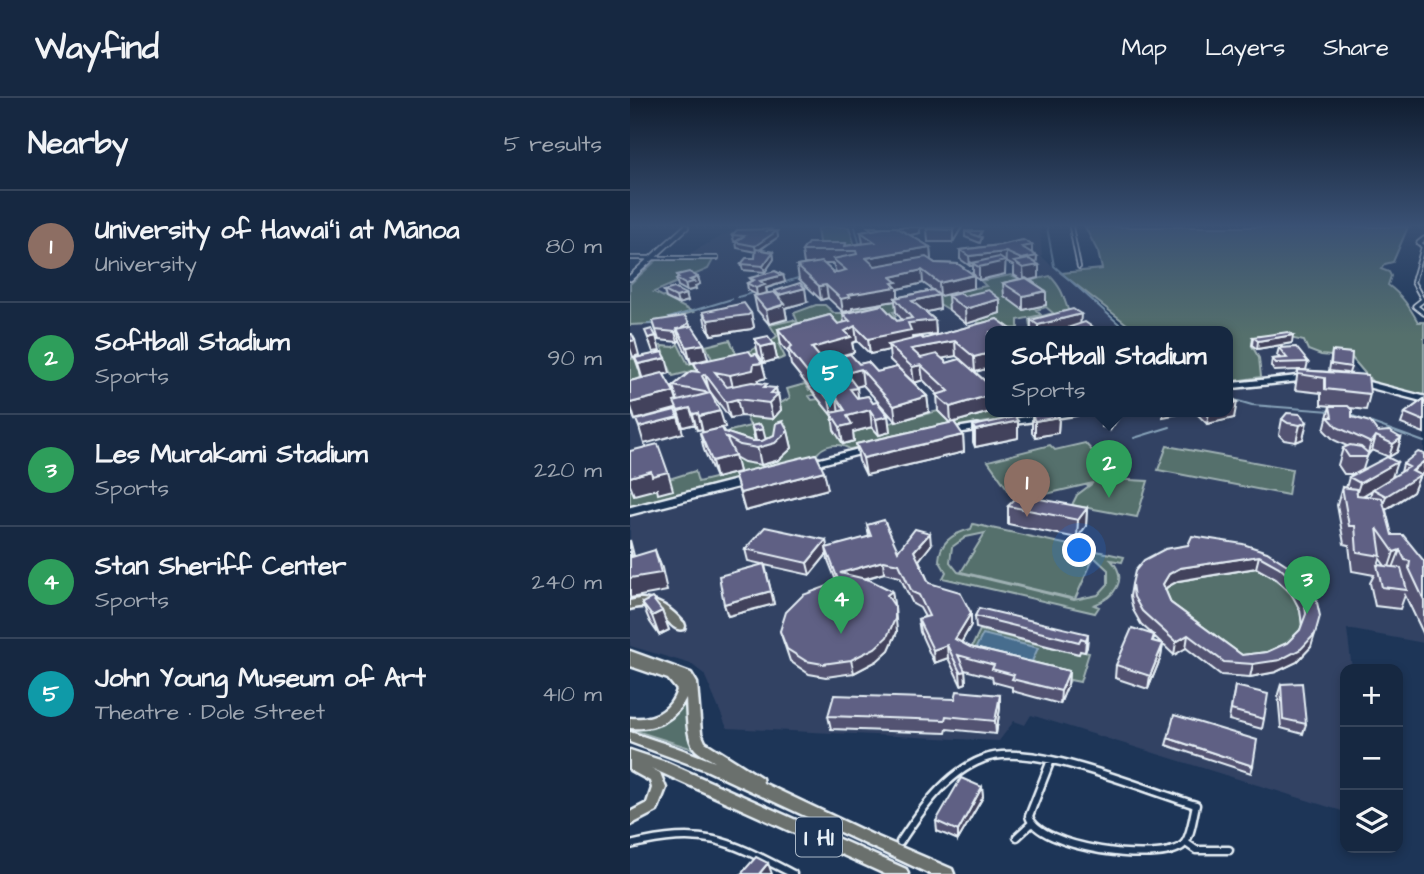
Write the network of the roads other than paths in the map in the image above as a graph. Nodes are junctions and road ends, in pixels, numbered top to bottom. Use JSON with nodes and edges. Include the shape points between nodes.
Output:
{"nodes":[{"id":1,"x":646,"y":263,"type":"edge"},
{"id":2,"x":1078,"y":263,"type":"edge"},
{"id":3,"x":1418,"y":263,"type":"edge"},
{"id":4,"x":1079,"y":267,"type":"dead end"},
{"id":5,"x":630,"y":278,"type":"edge"},
{"id":6,"x":1424,"y":299,"type":"edge"},
{"id":7,"x":1424,"y":313,"type":"edge"},
{"id":8,"x":1315,"y":378,"type":"edge"},
{"id":9,"x":1358,"y":383,"type":"edge"},
{"id":10,"x":1233,"y":385,"type":"edge"},
{"id":11,"x":1424,"y":399,"type":"edge"},
{"id":12,"x":1044,"y":417,"type":"edge"},
{"id":13,"x":1000,"y":424,"type":"edge"},
{"id":14,"x":987,"y":426,"type":"edge"},
{"id":15,"x":946,"y":432,"type":"edge"},
{"id":16,"x":871,"y":448,"type":"edge"},
{"id":17,"x":798,"y":467,"type":"edge"},
{"id":18,"x":749,"y":480,"type":"edge"},
{"id":19,"x":630,"y":511,"type":"edge"},
{"id":20,"x":630,"y":605,"type":"edge"},
{"id":21,"x":680,"y":626,"type":"dead end"},
{"id":22,"x":630,"y":655,"type":"edge"},
{"id":23,"x":630,"y":662,"type":"edge"},
{"id":24,"x":630,"y":723,"type":"edge"},
{"id":25,"x":630,"y":737,"type":"edge"},
{"id":26,"x":630,"y":756,"type":"edge"},
{"id":27,"x":1051,"y":760,"type":"junction"},
{"id":28,"x":630,"y":764,"type":"edge"},
{"id":29,"x":776,"y":795,"type":"junction"},
{"id":30,"x":630,"y":819,"type":"edge"},
{"id":31,"x":1031,"y":824,"type":"junction"},
{"id":32,"x":1017,"y":837,"type":"dead end"},
{"id":33,"x":900,"y":842,"type":"tunnel mouth"},
{"id":34,"x":1186,"y":843,"type":"junction"},
{"id":35,"x":630,"y":845,"type":"edge"},
{"id":36,"x":1229,"y":850,"type":"dead end"},
{"id":37,"x":946,"y":873,"type":"edge"},
{"id":38,"x":793,"y":874,"type":"edge"},
{"id":39,"x":901,"y":874,"type":"edge"}],
"edges":[{"from":1,"to":5,"type":"main road"},
{"from":2,"to":4,"type":"street"},
{"from":3,"to":6,"type":"street","via":[[1413,282]]},
{"from":6,"to":7,"type":"street","via":[[1415,306]]},
{"from":8,"to":10,"type":"street"},
{"from":9,"to":11,"type":"street"},
{"from":12,"to":13,"type":"street"},
{"from":14,"to":15,"type":"street"},
{"from":16,"to":17,"type":"street"},
{"from":18,"to":19,"type":"street"},
{"from":20,"to":21,"type":"highway","via":[[660,605]]},
{"from":22,"to":29,"type":"highway","via":[[687,676],[700,746]]},
{"from":23,"to":24,"type":"highway","via":[[672,676],[683,689],[678,705],[665,716],[644,724]]},
{"from":25,"to":29,"type":"highway","number":"I H1"},
{"from":26,"to":39,"type":"highway","number":"I H1","via":[[661,765]]},
{"from":27,"to":31,"type":"street"},
{"from":27,"to":33,"type":"street","via":[[1022,753],[998,754],[969,766],[940,787]]},
{"from":27,"to":34,"type":"street","via":[[1196,805]]},
{"from":28,"to":30,"type":"highway","via":[[654,777],[659,788],[652,807]]},
{"from":29,"to":37,"type":"highway","number":"I H1"},
{"from":31,"to":32,"type":"street"},
{"from":31,"to":34,"type":"street","via":[[1084,848],[1110,852],[1175,851]]},
{"from":34,"to":36,"type":"street","via":[[1196,850]]},
{"from":35,"to":38,"type":"street","via":[[680,832],[708,835]]}]}
